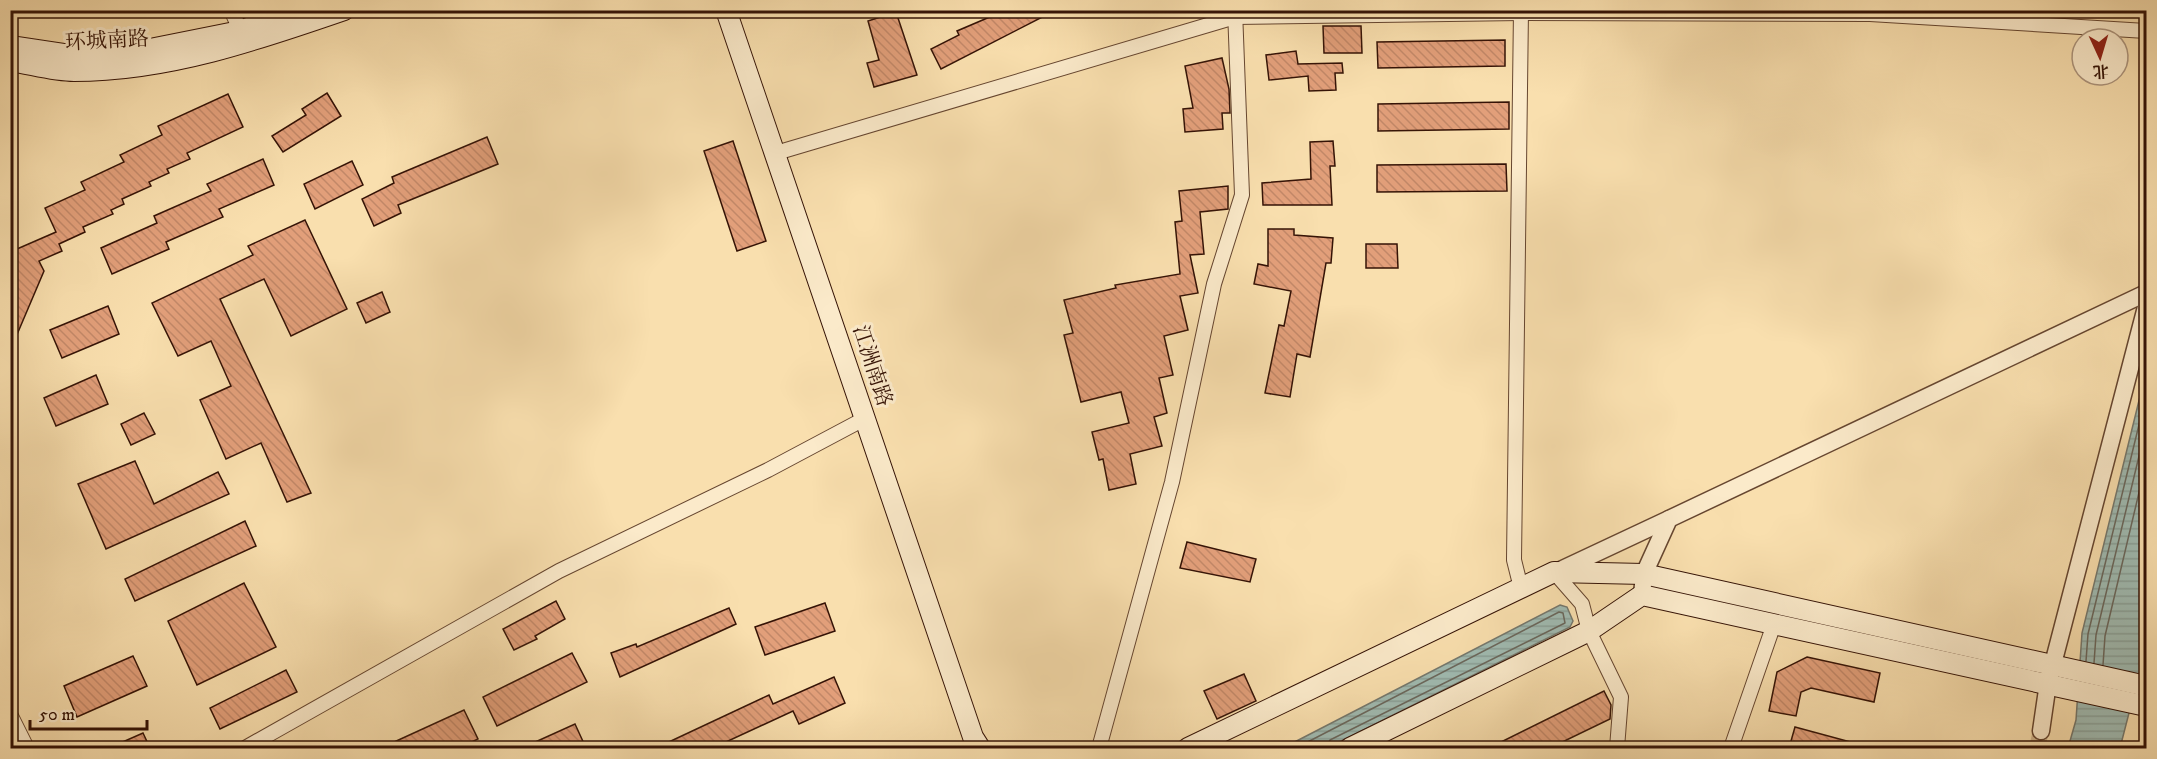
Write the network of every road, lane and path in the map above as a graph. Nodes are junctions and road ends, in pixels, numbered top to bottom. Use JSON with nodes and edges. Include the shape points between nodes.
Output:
{"nodes":[{"id":1,"x":231,"y":10,"type":"edge"},
{"id":2,"x":297,"y":10,"type":"edge"},
{"id":3,"x":344,"y":10,"type":"edge"},
{"id":4,"x":726,"y":10,"type":"edge"},
{"id":5,"x":1521,"y":12,"type":"edge"},
{"id":6,"x":1235,"y":14,"type":"edge"},
{"id":7,"x":2146,"y":31,"type":"edge"},
{"id":8,"x":243,"y":38,"type":"junction"},
{"id":9,"x":10,"y":46,"type":"edge"},
{"id":10,"x":10,"y":61,"type":"edge"},
{"id":11,"x":776,"y":153,"type":"junction"},
{"id":12,"x":2146,"y":293,"type":"edge"},
{"id":13,"x":2146,"y":307,"type":"edge"},
{"id":14,"x":864,"y":419,"type":"junction"},
{"id":15,"x":1669,"y":519,"type":"junction"},
{"id":16,"x":1554,"y":572,"type":"junction"},
{"id":17,"x":1644,"y":574,"type":"junction"},
{"id":18,"x":1521,"y":588,"type":"junction"},
{"id":19,"x":1642,"y":596,"type":"junction"},
{"id":20,"x":1774,"y":624,"type":"junction"},
{"id":21,"x":1589,"y":630,"type":"junction"},
{"id":22,"x":2050,"y":675,"type":"junction"},
{"id":23,"x":2070,"y":679,"type":"junction"},
{"id":24,"x":2146,"y":686,"type":"edge"},
{"id":25,"x":2146,"y":706,"type":"edge"},
{"id":26,"x":10,"y":714,"type":"edge"},
{"id":27,"x":2042,"y":731,"type":"tunnel mouth"},
{"id":28,"x":976,"y":745,"type":"edge"},
{"id":29,"x":27,"y":748,"type":"edge"},
{"id":30,"x":245,"y":748,"type":"edge"},
{"id":31,"x":1099,"y":748,"type":"edge"},
{"id":32,"x":1188,"y":748,"type":"edge"},
{"id":33,"x":1350,"y":748,"type":"edge"},
{"id":34,"x":1617,"y":748,"type":"edge"},
{"id":35,"x":1731,"y":748,"type":"edge"}],
"edges":[{"from":1,"to":8,"type":"street"},
{"from":2,"to":8,"type":"main road","name":"环城南路"},
{"from":3,"to":8,"type":"main road","name":"环城南路"},
{"from":4,"to":11,"type":"main road","name":"江洲南路"},
{"from":5,"to":6,"type":"street"},
{"from":5,"to":7,"type":"street","via":[[1870,14]]},
{"from":5,"to":18,"type":"street","via":[[1514,560]]},
{"from":6,"to":11,"type":"street"},
{"from":6,"to":31,"type":"street","via":[[1242,195],[1214,284],[1172,482]]},
{"from":8,"to":9,"type":"main road","name":"环城南路","via":[[70,55]]},
{"from":8,"to":10,"type":"main road","name":"环城南路","via":[[156,63],[72,71]]},
{"from":11,"to":14,"type":"main road","name":"江洲南路"},
{"from":12,"to":15,"type":"street"},
{"from":13,"to":22,"type":"street"},
{"from":14,"to":28,"type":"main road","name":"江洲南路"},
{"from":14,"to":30,"type":"street","via":[[559,571]]},
{"from":15,"to":16,"type":"street"},
{"from":15,"to":17,"type":"street"},
{"from":16,"to":17,"type":"main road"},
{"from":16,"to":18,"type":"main road"},
{"from":16,"to":21,"type":"street","via":[[1582,603]]},
{"from":17,"to":19,"type":"street"},
{"from":17,"to":22,"type":"main road"},
{"from":18,"to":32,"type":"main road"},
{"from":19,"to":20,"type":"main road"},
{"from":19,"to":21,"type":"main road"},
{"from":20,"to":22,"type":"main road"},
{"from":20,"to":35,"type":"street"},
{"from":21,"to":33,"type":"main road"},
{"from":21,"to":34,"type":"street","via":[[1621,697]]},
{"from":22,"to":23,"type":"main road"},
{"from":22,"to":27,"type":"street"},
{"from":23,"to":24,"type":"main road"},
{"from":23,"to":25,"type":"main road"},
{"from":26,"to":29,"type":"street"}]}
